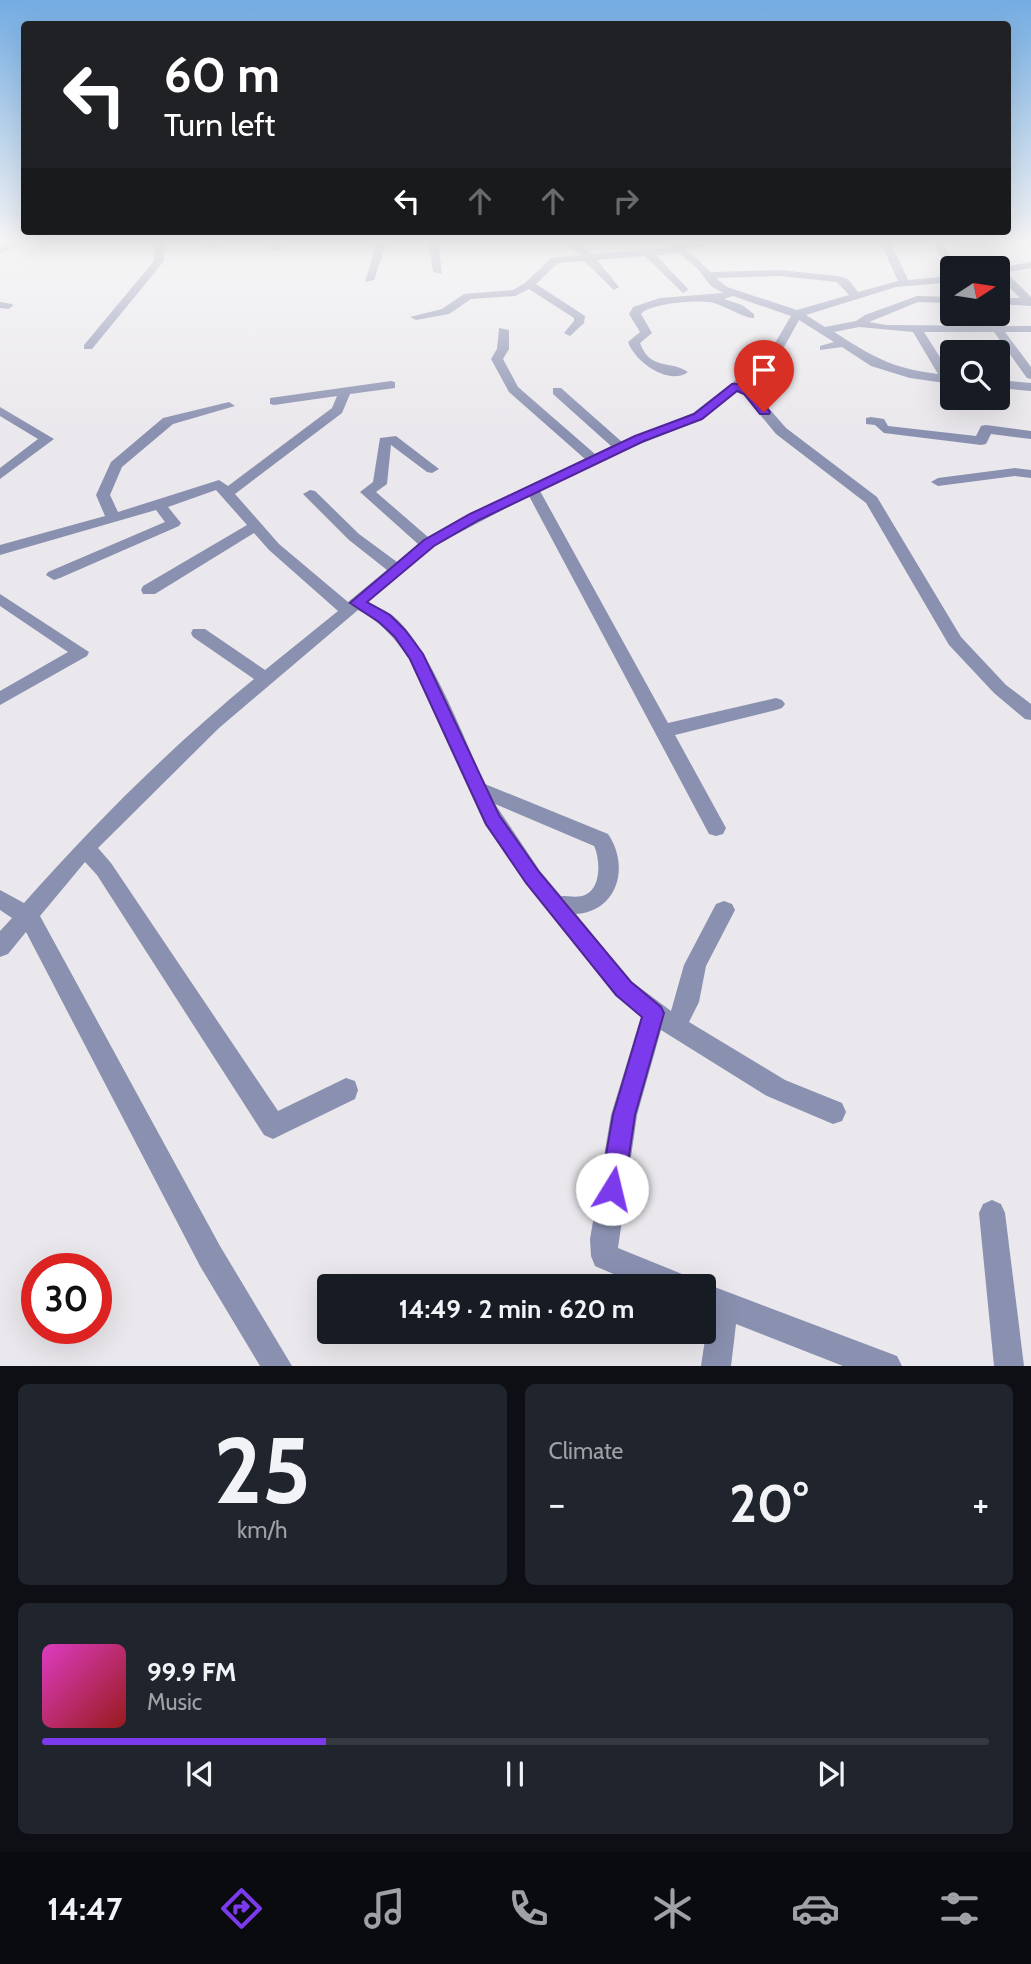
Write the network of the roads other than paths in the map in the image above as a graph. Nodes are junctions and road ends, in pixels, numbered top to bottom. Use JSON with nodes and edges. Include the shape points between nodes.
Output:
{"nodes":[{"id":1,"x":125,"y":303,"type":"edge"},
{"id":2,"x":458,"y":303,"type":"edge"},
{"id":3,"x":558,"y":303,"type":"edge"},
{"id":4,"x":652,"y":303,"type":"edge"},
{"id":5,"x":724,"y":303,"type":"edge"},
{"id":6,"x":762,"y":303,"type":"edge"},
{"id":7,"x":833,"y":303,"type":"edge"},
{"id":8,"x":907,"y":303,"type":"edge"},
{"id":9,"x":797,"y":314,"type":"junction"},
{"id":10,"x":750,"y":316,"type":"dead end"},
{"id":11,"x":416,"y":317,"type":"dead end"},
{"id":12,"x":859,"y":324,"type":"junction"},
{"id":13,"x":825,"y":329,"type":"junction"},
{"id":14,"x":917,"y":329,"type":"junction"},
{"id":15,"x":998,"y":329,"type":"junction"},
{"id":16,"x":1031,"y":329,"type":"edge"},
{"id":17,"x":503,"y":330,"type":"dead end"},
{"id":18,"x":570,"y":333,"type":"dead end"},
{"id":19,"x":786,"y":333,"type":"junction"},
{"id":20,"x":847,"y":343,"type":"junction"},
{"id":21,"x":88,"y":347,"type":"dead end"},
{"id":22,"x":824,"y":348,"type":"dead end"},
{"id":23,"x":940,"y":365,"type":"edge"},
{"id":24,"x":682,"y":372,"type":"dead end"},
{"id":25,"x":1031,"y":375,"type":"edge"},
{"id":26,"x":940,"y":377,"type":"edge"},
{"id":27,"x":391,"y":385,"type":"dead end"},
{"id":28,"x":1010,"y":385,"type":"edge"},
{"id":29,"x":736,"y":386,"type":"junction"},
{"id":30,"x":1031,"y":387,"type":"edge"},
{"id":31,"x":557,"y":391,"type":"dead end"},
{"id":32,"x":345,"y":392,"type":"junction"},
{"id":33,"x":274,"y":401,"type":"dead end"},
{"id":34,"x":229,"y":406,"type":"dead end"},
{"id":35,"x":0,"y":411,"type":"edge"},
{"id":36,"x":871,"y":421,"type":"dead end"},
{"id":37,"x":1031,"y":435,"type":"edge"},
{"id":38,"x":620,"y":447,"type":"junction"},
{"id":39,"x":594,"y":460,"type":"junction"},
{"id":40,"x":432,"y":469,"type":"dead end"},
{"id":41,"x":1031,"y":474,"type":"edge"},
{"id":42,"x":0,"y":475,"type":"edge"},
{"id":43,"x":938,"y":482,"type":"dead end"},
{"id":44,"x":532,"y":489,"type":"junction"},
{"id":45,"x":227,"y":493,"type":"junction"},
{"id":46,"x":310,"y":494,"type":"dead end"},
{"id":47,"x":159,"y":505,"type":"junction"},
{"id":48,"x":113,"y":518,"type":"junction"},
{"id":49,"x":256,"y":526,"type":"junction"},
{"id":50,"x":429,"y":543,"type":"junction"},
{"id":51,"x":0,"y":550,"type":"edge"},
{"id":52,"x":397,"y":570,"type":"junction"},
{"id":53,"x":54,"y":575,"type":"dead end"},
{"id":54,"x":149,"y":590,"type":"dead end"},
{"id":55,"x":0,"y":599,"type":"edge"},
{"id":56,"x":353,"y":608,"type":"junction"},
{"id":57,"x":199,"y":633,"type":"dead end"},
{"id":58,"x":265,"y":679,"type":"junction"},
{"id":59,"x":0,"y":699,"type":"edge"},
{"id":60,"x":776,"y":704,"type":"dead end"},
{"id":61,"x":1031,"y":714,"type":"edge"},
{"id":62,"x":663,"y":731,"type":"junction"},
{"id":63,"x":476,"y":788,"type":"junction"},
{"id":64,"x":716,"y":828,"type":"dead end"},
{"id":65,"x":85,"y":848,"type":"junction"},
{"id":66,"x":0,"y":899,"type":"edge"},
{"id":67,"x":555,"y":905,"type":"junction"},
{"id":68,"x":724,"y":910,"type":"dead end"},
{"id":69,"x":27,"y":916,"type":"junction"},
{"id":70,"x":0,"y":947,"type":"edge"},
{"id":71,"x":654,"y":1013,"type":"junction"},
{"id":72,"x":676,"y":1025,"type":"junction"},
{"id":73,"x":346,"y":1090,"type":"dead end"},
{"id":74,"x":833,"y":1112,"type":"dead end"},
{"id":75,"x":992,"y":1213,"type":"dead end"},
{"id":76,"x":646,"y":1274,"type":"edge"},
{"id":77,"x":716,"y":1302,"type":"edge"},
{"id":78,"x":715,"y":1344,"type":"edge"},
{"id":79,"x":277,"y":1366,"type":"edge"},
{"id":80,"x":716,"y":1366,"type":"edge"},
{"id":81,"x":887,"y":1366,"type":"edge"},
{"id":82,"x":1009,"y":1366,"type":"edge"}],
"edges":[{"from":1,"to":21,"type":"street"},
{"from":2,"to":11,"type":"street","via":[[444,312]]},
{"from":3,"to":18,"type":"street","via":[[579,316]]},
{"from":4,"to":24,"type":"street","via":[[635,314],[646,333],[634,342],[636,351],[654,366]]},
{"from":5,"to":10,"type":"street"},
{"from":6,"to":9,"type":"street"},
{"from":7,"to":9,"type":"street"},
{"from":8,"to":12,"type":"street"},
{"from":9,"to":13,"type":"street"},
{"from":9,"to":19,"type":"street"},
{"from":12,"to":13,"type":"street"},
{"from":12,"to":14,"type":"street"},
{"from":13,"to":19,"type":"street"},
{"from":13,"to":20,"type":"street"},
{"from":14,"to":15,"type":"street"},
{"from":14,"to":23,"type":"street"},
{"from":15,"to":16,"type":"street"},
{"from":15,"to":25,"type":"street"},
{"from":17,"to":39,"type":"street","via":[[503,349],[497,359],[513,389]]},
{"from":19,"to":29,"type":"street","via":[[780,345]]},
{"from":20,"to":22,"type":"street"},
{"from":20,"to":26,"type":"street","via":[[875,363]]},
{"from":27,"to":32,"type":"street"},
{"from":28,"to":30,"type":"street"},
{"from":29,"to":38,"type":"street","via":[[698,416]]},
{"from":29,"to":61,"type":"street","via":[[748,392],[781,432],[872,500],[955,641]]},
{"from":31,"to":38,"type":"street"},
{"from":32,"to":33,"type":"street"},
{"from":32,"to":45,"type":"street","via":[[337,410]]},
{"from":34,"to":48,"type":"street","via":[[173,418],[116,465],[103,495]]},
{"from":35,"to":42,"type":"street","via":[[47,439]]},
{"from":36,"to":37,"type":"street","via":[[884,429],[981,440],[986,429]]},
{"from":38,"to":39,"type":"street"},
{"from":39,"to":44,"type":"street"},
{"from":40,"to":50,"type":"street","via":[[391,439],[385,442],[380,484],[367,492]]},
{"from":41,"to":43,"type":"street"},
{"from":44,"to":50,"type":"street"},
{"from":44,"to":62,"type":"street"},
{"from":45,"to":47,"type":"street","via":[[219,484]]},
{"from":45,"to":49,"type":"street"},
{"from":46,"to":52,"type":"street"},
{"from":47,"to":48,"type":"street"},
{"from":47,"to":53,"type":"street","via":[[174,523]]},
{"from":48,"to":51,"type":"street"},
{"from":49,"to":54,"type":"street"},
{"from":49,"to":56,"type":"street","via":[[274,547]]},
{"from":50,"to":52,"type":"street"},
{"from":52,"to":56,"type":"street"},
{"from":55,"to":59,"type":"street","via":[[81,652]]},
{"from":56,"to":58,"type":"street"},
{"from":56,"to":63,"type":"street","via":[[385,618],[400,633],[417,658]]},
{"from":57,"to":58,"type":"street"},
{"from":58,"to":65,"type":"street","via":[[213,723]]},
{"from":60,"to":62,"type":"street"},
{"from":62,"to":64,"type":"street"},
{"from":63,"to":67,"type":"street","via":[[492,818]]},
{"from":63,"to":67,"type":"street","via":[[606,845],[609,856],[598,898],[591,903]]},
{"from":65,"to":69,"type":"street"},
{"from":65,"to":73,"type":"street","via":[[104,869],[273,1126]]},
{"from":66,"to":69,"type":"street"},
{"from":67,"to":71,"type":"street","via":[[623,988]]},
{"from":68,"to":72,"type":"street","via":[[695,965],[687,1002]]},
{"from":69,"to":70,"type":"street"},
{"from":69,"to":79,"type":"street","via":[[210,1256]]},
{"from":71,"to":72,"type":"street"},
{"from":71,"to":76,"type":"street","via":[[624,1115],[604,1239],[605,1256]]},
{"from":72,"to":74,"type":"street","via":[[776,1088]]},
{"from":75,"to":82,"type":"street"},
{"from":77,"to":81,"type":"street"},
{"from":78,"to":80,"type":"street"}]}
